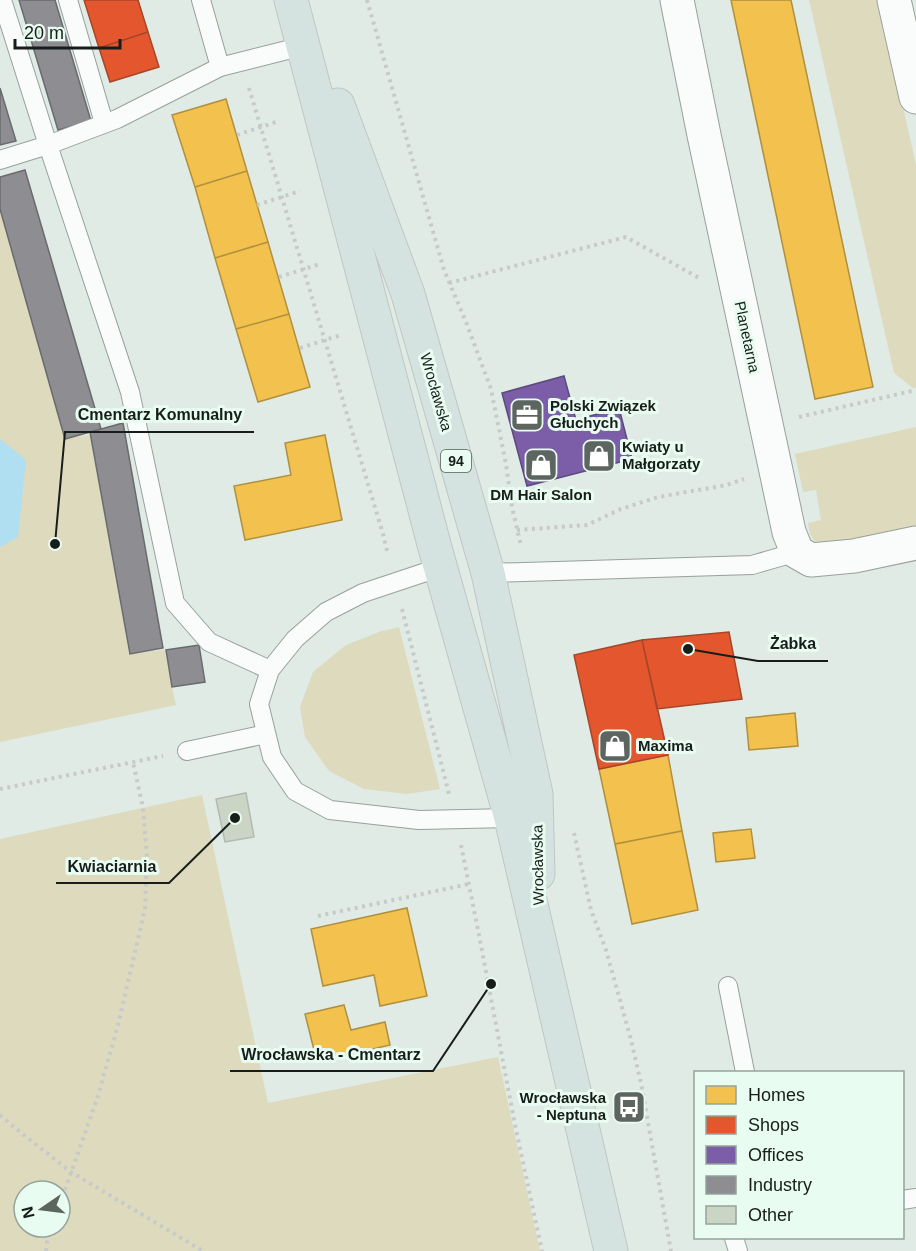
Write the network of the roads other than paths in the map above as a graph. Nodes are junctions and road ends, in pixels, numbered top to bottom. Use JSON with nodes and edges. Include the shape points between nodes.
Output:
{"nodes":[{"id":1,"x":3,"y":0,"type":"edge"},
{"id":2,"x":68,"y":0,"type":"edge"},
{"id":3,"x":201,"y":0,"type":"edge"},
{"id":4,"x":291,"y":0,"type":"edge"},
{"id":5,"x":299,"y":0,"type":"edge"},
{"id":6,"x":676,"y":0,"type":"edge"},
{"id":7,"x":894,"y":0,"type":"edge"},
{"id":8,"x":303,"y":46,"type":"junction"},
{"id":9,"x":220,"y":67,"type":"junction"},
{"id":10,"x":916,"y":97,"type":"edge"},
{"id":11,"x":104,"y":123,"type":"junction"},
{"id":12,"x":48,"y":145,"type":"junction"},
{"id":13,"x":0,"y":160,"type":"edge"},
{"id":14,"x":916,"y":543,"type":"edge"},
{"id":15,"x":797,"y":552,"type":"junction"},
{"id":16,"x":441,"y":567,"type":"junction"},
{"id":17,"x":488,"y":573,"type":"junction"},
{"id":18,"x":270,"y":670,"type":"junction"},
{"id":19,"x":266,"y":734,"type":"junction"},
{"id":20,"x":187,"y":752,"type":"road end"},
{"id":21,"x":511,"y":818,"type":"junction"},
{"id":22,"x":539,"y":939,"type":"junction"},
{"id":23,"x":728,"y":986,"type":"dead end"},
{"id":24,"x":745,"y":1071,"type":"edge"},
{"id":25,"x":611,"y":1251,"type":"edge"}],
"edges":[{"from":1,"to":12,"type":"lane"},
{"from":2,"to":11,"type":"lane"},
{"from":3,"to":9,"type":"lane"},
{"from":4,"to":8,"type":"main road","name":"Wrocławska","number":"94"},
{"from":5,"to":17,"type":"main road","name":"Wrocławska","number":"94","via":[[408,294]]},
{"from":6,"to":15,"type":"street","name":"Planetarna","via":[[789,532]]},
{"from":7,"to":10,"type":"street"},
{"from":8,"to":9,"type":"lane"},
{"from":8,"to":16,"type":"main road","name":"Wrocławska","number":"94"},
{"from":9,"to":11,"type":"lane"},
{"from":11,"to":12,"type":"lane"},
{"from":12,"to":13,"type":"lane"},
{"from":12,"to":18,"type":"lane","via":[[130,392],[175,603],[209,642]]},
{"from":14,"to":15,"type":"street","via":[[855,556],[811,560]]},
{"from":15,"to":17,"type":"lane","via":[[752,565]]},
{"from":16,"to":18,"type":"lane","via":[[363,593],[326,612],[295,639]]},
{"from":16,"to":21,"type":"main road","name":"Wrocławska","number":"94"},
{"from":17,"to":22,"type":"main road","name":"Wrocławska","number":"94","via":[[536,794]]},
{"from":18,"to":19,"type":"lane","via":[[260,704]]},
{"from":19,"to":20,"type":"lane"},
{"from":19,"to":21,"type":"lane","via":[[272,757],[295,791],[330,810],[419,820]]},
{"from":21,"to":22,"type":"main road","name":"Wrocławska","number":"94"},
{"from":22,"to":25,"type":"main road","name":"Wrocławska","number":"94"},
{"from":23,"to":24,"type":"lane"}]}
